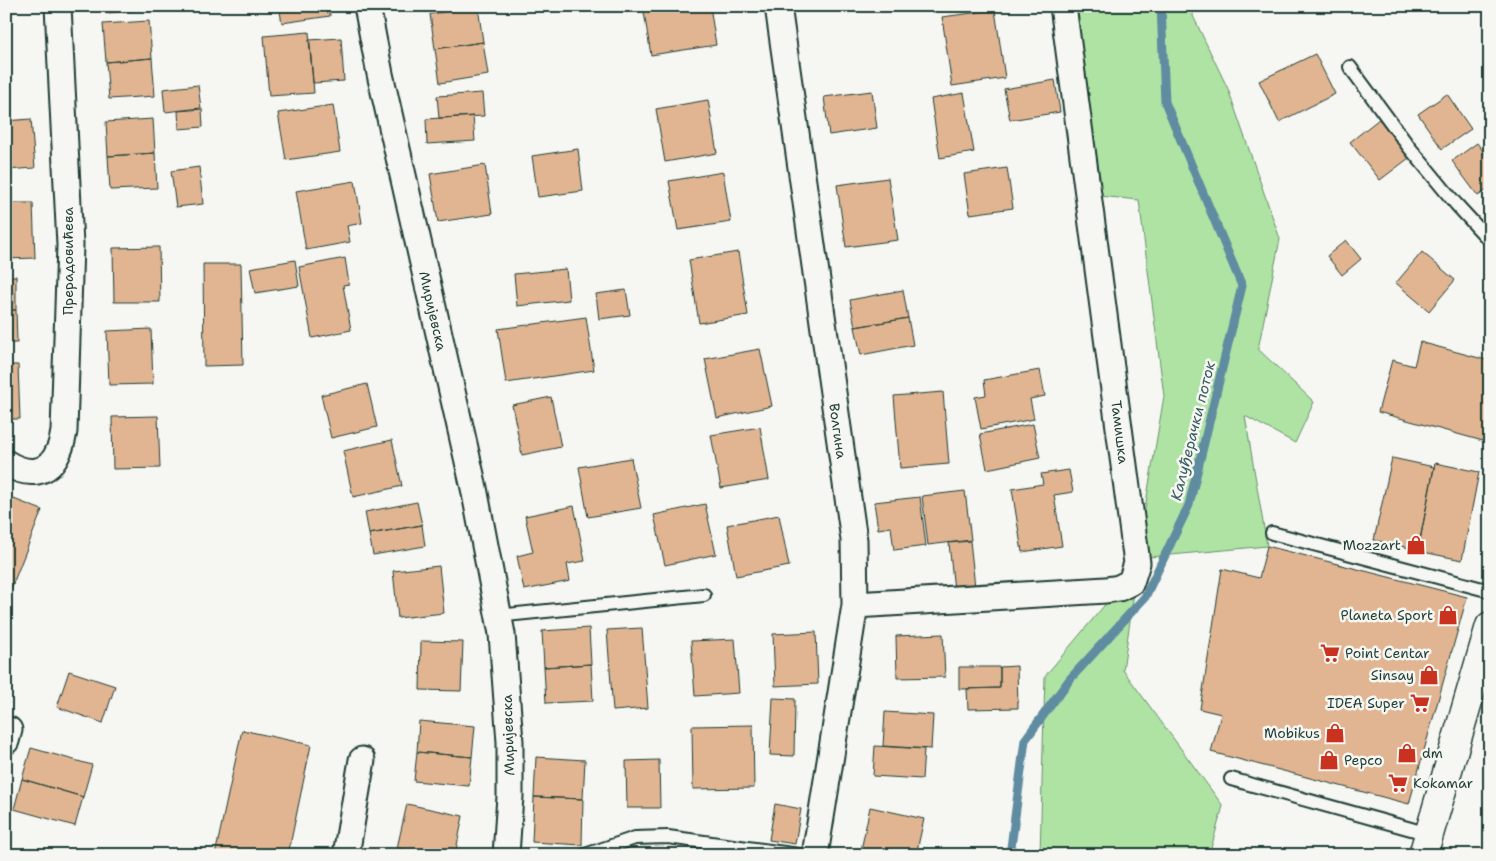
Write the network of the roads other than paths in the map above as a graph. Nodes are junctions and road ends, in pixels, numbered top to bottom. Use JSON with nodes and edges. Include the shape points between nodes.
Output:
{"nodes":[{"id":1,"x":58,"y":6,"type":"edge"},
{"id":2,"x":368,"y":6,"type":"edge"},
{"id":3,"x":778,"y":6,"type":"edge"},
{"id":4,"x":1063,"y":6,"type":"edge"},
{"id":5,"x":1350,"y":67,"type":"dead end"},
{"id":6,"x":1490,"y":241,"type":"edge"},
{"id":7,"x":6,"y":463,"type":"edge"},
{"id":8,"x":1272,"y":533,"type":"dead end"},
{"id":9,"x":1490,"y":591,"type":"edge"},
{"id":10,"x":704,"y":595,"type":"dead end"},
{"id":11,"x":855,"y":605,"type":"junction"},
{"id":12,"x":497,"y":616,"type":"junction"},
{"id":13,"x":1490,"y":626,"type":"edge"},
{"id":14,"x":362,"y":760,"type":"dead end"},
{"id":15,"x":1230,"y":779,"type":"dead end"},
{"id":16,"x":1426,"y":845,"type":"edge"},
{"id":17,"x":346,"y":855,"type":"edge"},
{"id":18,"x":506,"y":855,"type":"edge"},
{"id":19,"x":585,"y":855,"type":"edge"},
{"id":20,"x":799,"y":855,"type":"edge"},
{"id":21,"x":815,"y":855,"type":"edge"}],
"edges":[{"from":1,"to":7,"type":"street","name":"Прерадовићева","via":[[70,245],[64,431],[59,451],[45,468],[33,473],[17,470]]},
{"from":2,"to":12,"type":"street","name":"Миријевска","via":[[380,74],[474,488]]},
{"from":3,"to":11,"type":"street","name":"Волгина","via":[[854,540]]},
{"from":4,"to":11,"type":"street","name":"Тамишка","via":[[1136,563],[1131,582],[1106,590]]},
{"from":5,"to":6,"type":"lane","via":[[1409,148]]},
{"from":8,"to":9,"type":"lane"},
{"from":10,"to":12,"type":"lane"},
{"from":11,"to":21,"type":"street","name":"Волгина"},
{"from":12,"to":18,"type":"street","name":"Миријевска","via":[[502,634],[510,742]]},
{"from":13,"to":16,"type":"street"},
{"from":14,"to":17,"type":"street"},
{"from":15,"to":16,"type":"lane"},
{"from":19,"to":20,"type":"lane","via":[[635,838],[668,837]]}]}
